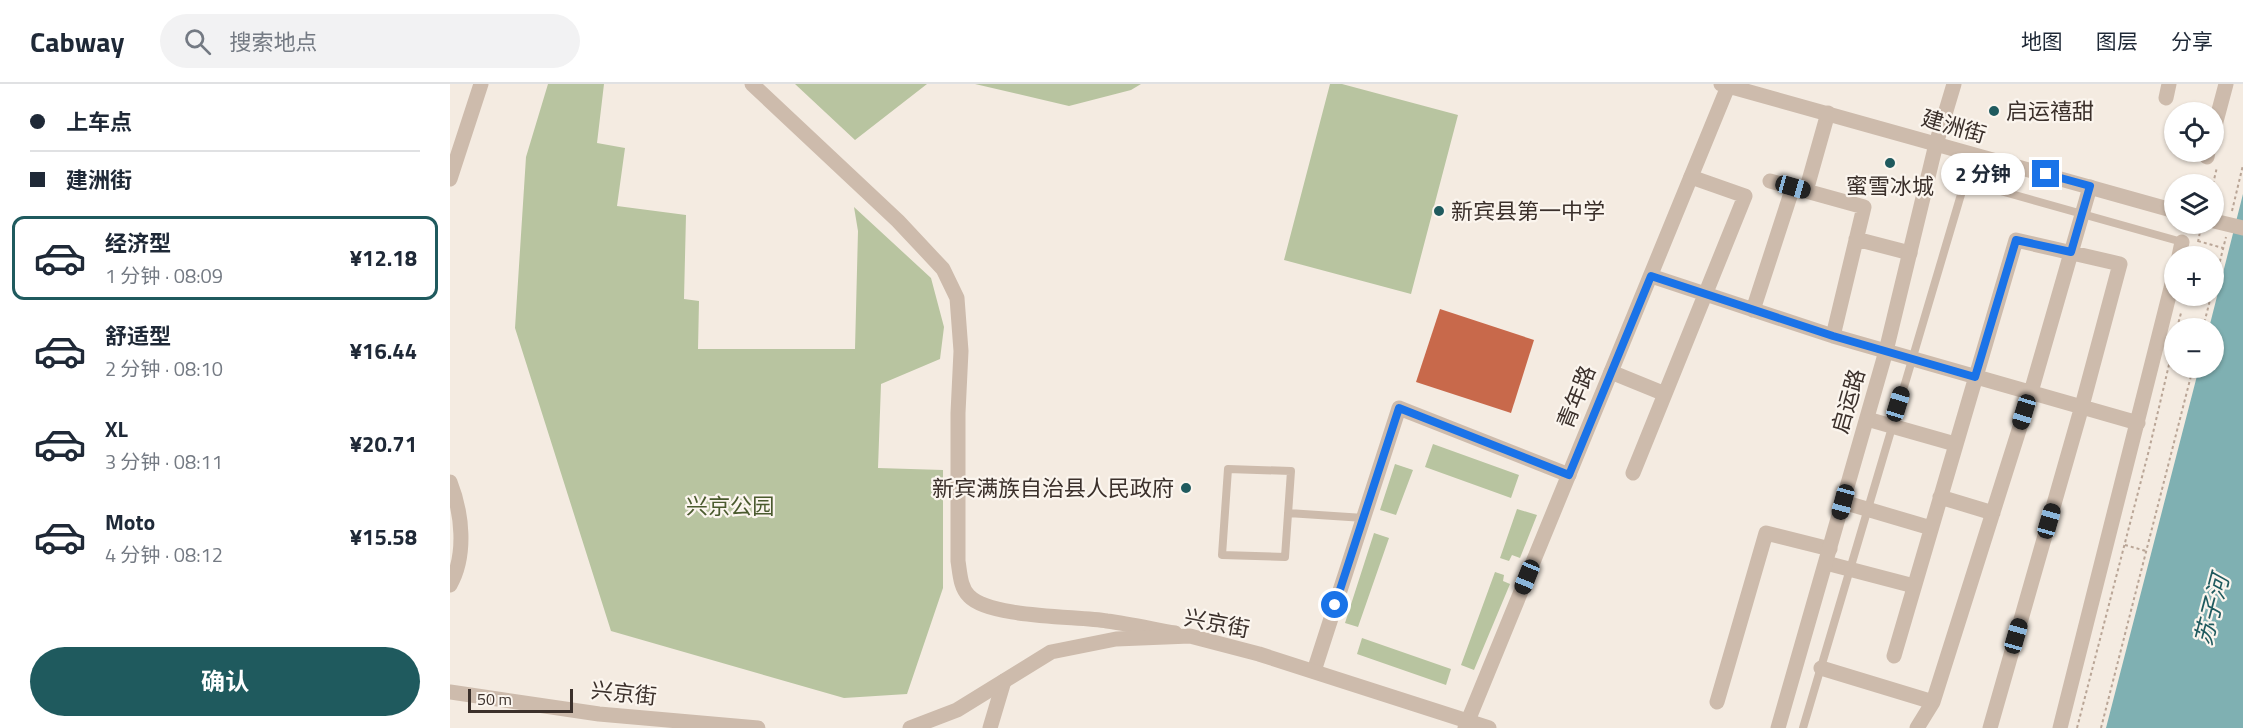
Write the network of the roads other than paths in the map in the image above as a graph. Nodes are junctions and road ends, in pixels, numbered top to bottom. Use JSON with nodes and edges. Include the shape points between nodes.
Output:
{"nodes":[{"id":1,"x":481,"y":84,"type":"edge"},
{"id":2,"x":752,"y":84,"type":"edge"},
{"id":3,"x":1954,"y":84,"type":"edge"},
{"id":4,"x":2226,"y":84,"type":"edge"},
{"id":5,"x":1726,"y":85,"type":"edge"},
{"id":6,"x":2221,"y":102,"type":"edge"},
{"id":7,"x":1828,"y":113,"type":"junction"},
{"id":8,"x":1936,"y":144,"type":"junction"},
{"id":9,"x":1691,"y":177,"type":"junction"},
{"id":10,"x":450,"y":179,"type":"edge"},
{"id":11,"x":1770,"y":181,"type":"dead end"},
{"id":12,"x":2090,"y":186,"type":"junction"},
{"id":13,"x":1799,"y":189,"type":"junction"},
{"id":14,"x":2164,"y":208,"type":"edge"},
{"id":15,"x":2083,"y":214,"type":"junction"},
{"id":16,"x":2224,"y":223,"type":"edge"},
{"id":17,"x":2243,"y":228,"type":"edge"},
{"id":18,"x":1856,"y":239,"type":"junction"},
{"id":19,"x":2173,"y":246,"type":"edge"},
{"id":20,"x":2071,"y":252,"type":"junction"},
{"id":21,"x":1910,"y":253,"type":"junction"},
{"id":22,"x":1651,"y":276,"type":"junction"},
{"id":23,"x":1706,"y":294,"type":"junction"},
{"id":24,"x":2167,"y":306,"type":"edge"},
{"id":25,"x":1753,"y":310,"type":"junction"},
{"id":26,"x":1833,"y":336,"type":"junction"},
{"id":27,"x":1886,"y":351,"type":"junction"},
{"id":28,"x":1912,"y":359,"type":"junction"},
{"id":29,"x":1611,"y":372,"type":"junction"},
{"id":30,"x":1975,"y":377,"type":"junction"},
{"id":31,"x":2031,"y":392,"type":"junction"},
{"id":32,"x":1665,"y":394,"type":"junction"},
{"id":33,"x":2082,"y":406,"type":"junction"},
{"id":34,"x":1867,"y":419,"type":"junction"},
{"id":35,"x":2138,"y":423,"type":"junction"},
{"id":36,"x":1891,"y":426,"type":"junction"},
{"id":37,"x":1955,"y":444,"type":"junction"},
{"id":38,"x":1633,"y":473,"type":"dead end"},
{"id":39,"x":1569,"y":475,"type":"junction"},
{"id":40,"x":450,"y":482,"type":"edge"},
{"id":41,"x":1940,"y":497,"type":"junction"},
{"id":42,"x":1843,"y":502,"type":"junction"},
{"id":43,"x":1868,"y":509,"type":"junction"},
{"id":44,"x":1288,"y":513,"type":"junction"},
{"id":45,"x":1993,"y":513,"type":"junction"},
{"id":46,"x":1364,"y":518,"type":"junction"},
{"id":47,"x":1931,"y":528,"type":"junction"},
{"id":48,"x":1828,"y":556,"type":"junction"},
{"id":49,"x":1850,"y":569,"type":"junction"},
{"id":50,"x":450,"y":585,"type":"edge"},
{"id":51,"x":1914,"y":586,"type":"junction"},
{"id":52,"x":1190,"y":636,"type":"junction"},
{"id":53,"x":1894,"y":656,"type":"dead end"},
{"id":54,"x":1821,"y":668,"type":"junction"},
{"id":55,"x":1314,"y":671,"type":"junction"},
{"id":56,"x":1004,"y":681,"type":"junction"},
{"id":57,"x":450,"y":692,"type":"edge"},
{"id":58,"x":1717,"y":702,"type":"dead end"},
{"id":59,"x":1933,"y":702,"type":"junction"},
{"id":60,"x":1467,"y":724,"type":"edge"},
{"id":61,"x":758,"y":728,"type":"edge"},
{"id":62,"x":910,"y":728,"type":"edge"},
{"id":63,"x":990,"y":728,"type":"edge"},
{"id":64,"x":1488,"y":728,"type":"edge"},
{"id":65,"x":1778,"y":728,"type":"edge"},
{"id":66,"x":1803,"y":728,"type":"edge"},
{"id":67,"x":1917,"y":728,"type":"edge"},
{"id":68,"x":1990,"y":728,"type":"edge"},
{"id":69,"x":2060,"y":728,"type":"edge"}],
"edges":[{"from":1,"to":10,"type":"street"},
{"from":2,"to":52,"type":"street","via":[[898,221],[943,269],[957,298],[961,351],[958,561],[962,585],[969,596],[981,604],[1012,612],[1107,621]]},
{"from":3,"to":8,"type":"street","name":"启运路"},
{"from":4,"to":6,"type":"street"},
{"from":5,"to":7,"type":"street","name":"建洲街"},
{"from":5,"to":9,"type":"street","name":"青年路"},
{"from":7,"to":8,"type":"street","name":"建洲街"},
{"from":7,"to":13,"type":"street"},
{"from":8,"to":12,"type":"street","name":"建洲街"},
{"from":8,"to":21,"type":"street","name":"启运路"},
{"from":9,"to":22,"type":"street","name":"青年路"},
{"from":9,"to":23,"type":"street","via":[[1745,196]]},
{"from":11,"to":13,"type":"street"},
{"from":12,"to":14,"type":"street","name":"建洲街"},
{"from":12,"to":15,"type":"street"},
{"from":13,"to":18,"type":"street","via":[[1864,207]]},
{"from":13,"to":25,"type":"street"},
{"from":15,"to":19,"type":"lane"},
{"from":15,"to":20,"type":"street"},
{"from":15,"to":28,"type":"lane","via":[[1965,181]]},
{"from":16,"to":17,"type":"street","bridge":true},
{"from":18,"to":21,"type":"street"},
{"from":18,"to":26,"type":"street"},
{"from":20,"to":30,"type":"street","via":[[2016,240]]},
{"from":20,"to":31,"type":"street"},
{"from":20,"to":33,"type":"street","via":[[2120,264]]},
{"from":21,"to":27,"type":"street","name":"启运路"},
{"from":22,"to":23,"type":"street"},
{"from":22,"to":29,"type":"street","name":"青年路"},
{"from":23,"to":25,"type":"street"},
{"from":23,"to":32,"type":"street"},
{"from":24,"to":35,"type":"street"},
{"from":25,"to":26,"type":"street"},
{"from":26,"to":27,"type":"street"},
{"from":27,"to":28,"type":"street"},
{"from":27,"to":34,"type":"street","name":"启运路"},
{"from":28,"to":30,"type":"street"},
{"from":28,"to":36,"type":"lane"},
{"from":29,"to":32,"type":"street"},
{"from":29,"to":39,"type":"street","name":"青年路"},
{"from":30,"to":31,"type":"street"},
{"from":30,"to":37,"type":"street"},
{"from":31,"to":33,"type":"street"},
{"from":31,"to":45,"type":"street"},
{"from":32,"to":38,"type":"street"},
{"from":33,"to":35,"type":"street"},
{"from":33,"to":68,"type":"street"},
{"from":34,"to":36,"type":"street"},
{"from":34,"to":42,"type":"street","name":"启运路"},
{"from":35,"to":69,"type":"street"},
{"from":36,"to":37,"type":"street"},
{"from":36,"to":43,"type":"lane"},
{"from":37,"to":41,"type":"street"},
{"from":39,"to":46,"type":"street","via":[[1399,408]]},
{"from":39,"to":60,"type":"street","name":"青年路"},
{"from":40,"to":50,"type":"street","via":[[457,499],[461,543]]},
{"from":41,"to":45,"type":"street"},
{"from":41,"to":47,"type":"street"},
{"from":42,"to":43,"type":"street"},
{"from":42,"to":48,"type":"street","name":"启运路"},
{"from":43,"to":47,"type":"street"},
{"from":43,"to":49,"type":"lane"},
{"from":44,"to":44,"type":"lane","via":[[1285,557],[1222,555],[1228,469],[1292,471]]},
{"from":44,"to":46,"type":"lane"},
{"from":45,"to":59,"type":"street"},
{"from":46,"to":55,"type":"street"},
{"from":47,"to":51,"type":"street"},
{"from":48,"to":49,"type":"street"},
{"from":48,"to":58,"type":"street","via":[[1766,533]]},
{"from":48,"to":65,"type":"street","name":"启运路"},
{"from":49,"to":51,"type":"street"},
{"from":49,"to":54,"type":"lane"},
{"from":51,"to":53,"type":"street"},
{"from":52,"to":55,"type":"street","name":"兴京街"},
{"from":52,"to":56,"type":"street","name":"兴京街","via":[[1116,639],[1051,652]]},
{"from":54,"to":59,"type":"street"},
{"from":54,"to":66,"type":"lane"},
{"from":55,"to":60,"type":"street","name":"兴京街"},
{"from":56,"to":62,"type":"street","name":"兴京街","via":[[957,710]]},
{"from":56,"to":63,"type":"street"},
{"from":57,"to":61,"type":"street","name":"兴京街","via":[[599,714]]},
{"from":59,"to":67,"type":"street"},
{"from":60,"to":64,"type":"street","name":"兴京街"}]}
